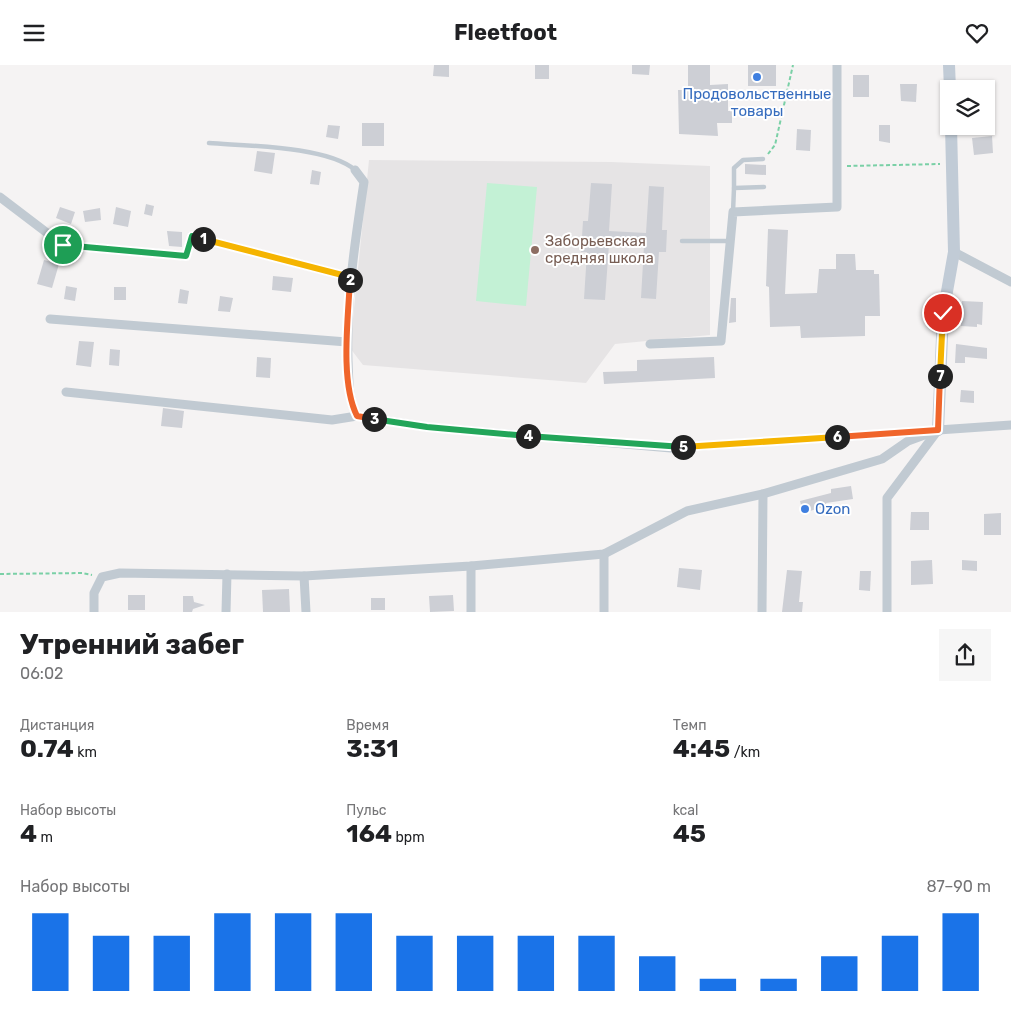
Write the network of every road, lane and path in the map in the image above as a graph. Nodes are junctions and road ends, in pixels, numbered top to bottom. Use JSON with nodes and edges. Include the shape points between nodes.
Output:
{"nodes":[{"id":1,"x":793,"y":65,"type":"edge"},
{"id":2,"x":837,"y":65,"type":"edge"},
{"id":3,"x":949,"y":65,"type":"edge"},
{"id":4,"x":950,"y":80,"type":"edge"},
{"id":5,"x":951,"y":135,"type":"edge"},
{"id":6,"x":209,"y":143,"type":"dead end"},
{"id":7,"x":763,"y":159,"type":"joint"},
{"id":8,"x":952,"y":164,"type":"junction"},
{"id":9,"x":837,"y":167,"type":"junction"},
{"id":10,"x":355,"y":170,"type":"joint"},
{"id":11,"x":764,"y":187,"type":"dead end"},
{"id":12,"x":734,"y":188,"type":"junction"},
{"id":13,"x":0,"y":197,"type":"edge"},
{"id":14,"x":733,"y":212,"type":"junction"},
{"id":15,"x":682,"y":241,"type":"dead end"},
{"id":16,"x":730,"y":241,"type":"junction"},
{"id":17,"x":954,"y":252,"type":"junction"},
{"id":18,"x":350,"y":277,"type":"junction"},
{"id":19,"x":1011,"y":282,"type":"edge"},
{"id":20,"x":50,"y":319,"type":"dead end"},
{"id":21,"x":347,"y":342,"type":"junction"},
{"id":22,"x":650,"y":344,"type":"dead end"},
{"id":23,"x":66,"y":392,"type":"dead end"},
{"id":24,"x":357,"y":416,"type":"junction"},
{"id":25,"x":1011,"y":425,"type":"edge"},
{"id":26,"x":938,"y":430,"type":"junction"},
{"id":27,"x":763,"y":494,"type":"junction"},
{"id":28,"x":604,"y":554,"type":"junction"},
{"id":29,"x":471,"y":566,"type":"junction"},
{"id":30,"x":0,"y":573,"type":"edge"},
{"id":31,"x":82,"y":573,"type":"dead end"},
{"id":32,"x":226,"y":574,"type":"junction"},
{"id":33,"x":304,"y":576,"type":"junction"},
{"id":34,"x":94,"y":612,"type":"edge"},
{"id":35,"x":226,"y":612,"type":"edge"},
{"id":36,"x":306,"y":612,"type":"edge"},
{"id":37,"x":472,"y":612,"type":"edge"},
{"id":38,"x":604,"y":612,"type":"edge"},
{"id":39,"x":762,"y":612,"type":"edge"},
{"id":40,"x":886,"y":612,"type":"edge"}],
"edges":[{"from":1,"to":7,"type":"path","via":[[776,145]]},
{"from":2,"to":9,"type":"street"},
{"from":3,"to":4,"type":"street"},
{"from":5,"to":8,"type":"street"},
{"from":6,"to":10,"type":"lane","via":[[315,153],[346,162]]},
{"from":7,"to":12,"type":"lane","via":[[744,160],[734,168]]},
{"from":8,"to":9,"type":"path"},
{"from":8,"to":17,"type":"street"},
{"from":9,"to":14,"type":"street","via":[[837,207]]},
{"from":10,"to":18,"type":"street","via":[[364,182]]},
{"from":11,"to":12,"type":"lane"},
{"from":12,"to":14,"type":"lane"},
{"from":13,"to":18,"type":"street","via":[[63,245],[186,256],[192,236]]},
{"from":14,"to":16,"type":"street"},
{"from":15,"to":16,"type":"lane"},
{"from":16,"to":22,"type":"street","via":[[721,341]]},
{"from":17,"to":19,"type":"street"},
{"from":17,"to":26,"type":"street","via":[[943,313]]},
{"from":18,"to":21,"type":"street"},
{"from":20,"to":21,"type":"street"},
{"from":21,"to":24,"type":"street","via":[[349,401]]},
{"from":23,"to":24,"type":"street","via":[[332,420]]},
{"from":24,"to":26,"type":"street","via":[[427,427],[671,448]]},
{"from":25,"to":26,"type":"street"},
{"from":26,"to":27,"type":"street","via":[[908,441],[882,459]]},
{"from":26,"to":40,"type":"street","via":[[887,498]]},
{"from":27,"to":28,"type":"street","via":[[687,511]]},
{"from":27,"to":39,"type":"street"},
{"from":28,"to":29,"type":"street"},
{"from":28,"to":38,"type":"street"},
{"from":29,"to":33,"type":"street"},
{"from":29,"to":37,"type":"street"},
{"from":30,"to":31,"type":"path"},
{"from":32,"to":33,"type":"street"},
{"from":32,"to":34,"type":"street","via":[[120,573],[102,577],[94,593]]},
{"from":32,"to":35,"type":"street"},
{"from":33,"to":36,"type":"street"}]}
